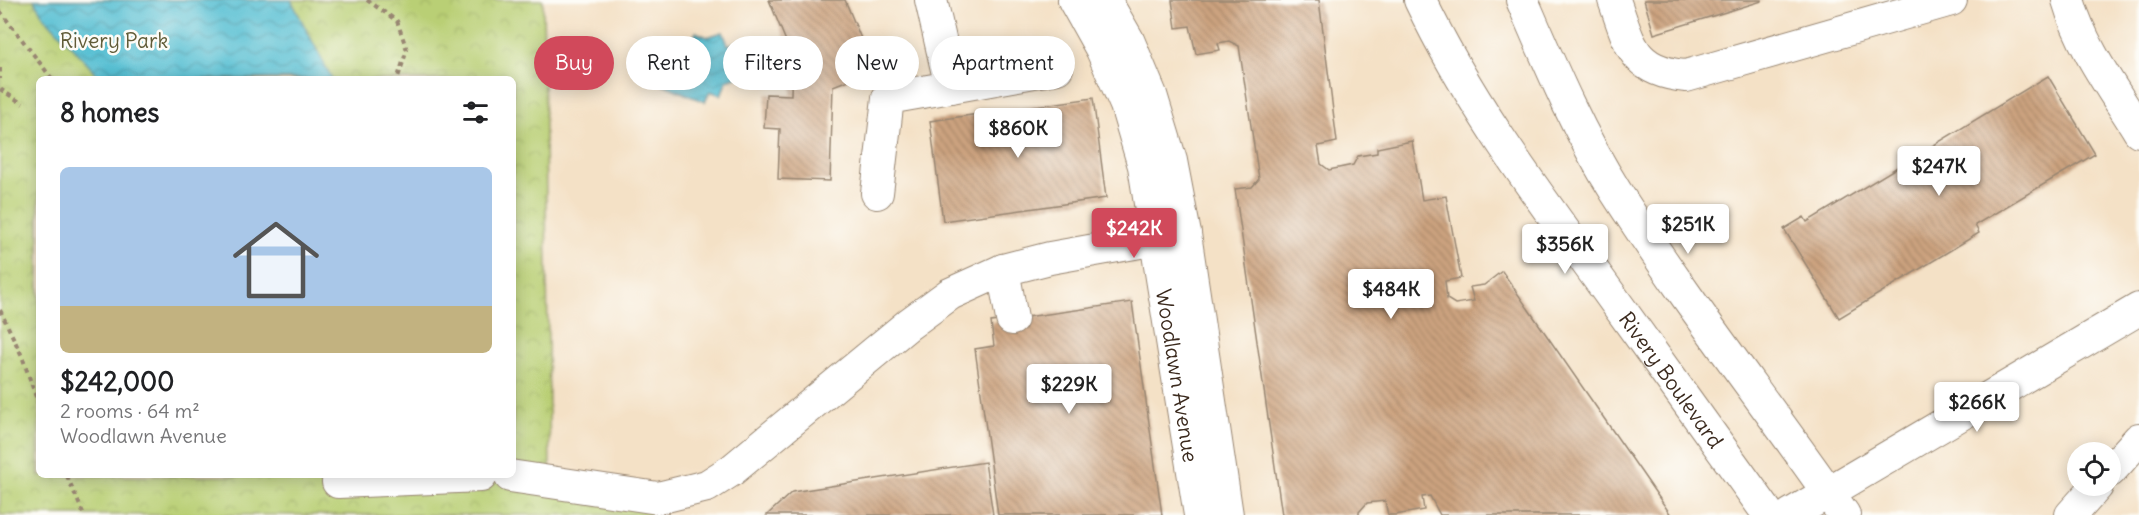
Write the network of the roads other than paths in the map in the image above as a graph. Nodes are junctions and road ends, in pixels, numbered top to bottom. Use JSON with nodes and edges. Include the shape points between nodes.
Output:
{"nodes":[{"id":1,"x":932,"y":0,"type":"edge"},
{"id":2,"x":1074,"y":0,"type":"edge"},
{"id":3,"x":1105,"y":0,"type":"edge"},
{"id":4,"x":1420,"y":0,"type":"edge"},
{"id":5,"x":1522,"y":0,"type":"edge"},
{"id":6,"x":1614,"y":0,"type":"edge"},
{"id":7,"x":1951,"y":0,"type":"edge"},
{"id":8,"x":2068,"y":0,"type":"edge"},
{"id":9,"x":940,"y":36,"type":"edge"},
{"id":10,"x":934,"y":90,"type":"edge"},
{"id":11,"x":2139,"y":131,"type":"edge"},
{"id":12,"x":877,"y":193,"type":"dead end"},
{"id":13,"x":1170,"y":237,"type":"junction"},
{"id":14,"x":1003,"y":270,"type":"junction"},
{"id":15,"x":2139,"y":309,"type":"edge"},
{"id":16,"x":1012,"y":319,"type":"dead end"},
{"id":17,"x":2139,"y":439,"type":"edge"},
{"id":18,"x":2121,"y":459,"type":"edge"},
{"id":19,"x":516,"y":477,"type":"edge"},
{"id":20,"x":433,"y":478,"type":"edge"},
{"id":21,"x":338,"y":482,"type":"dead end"},
{"id":22,"x":2088,"y":496,"type":"edge"},
{"id":23,"x":1836,"y":503,"type":"edge"},
{"id":24,"x":1200,"y":515,"type":"edge"},
{"id":25,"x":1227,"y":515,"type":"edge"},
{"id":26,"x":1769,"y":515,"type":"edge"},
{"id":27,"x":1790,"y":515,"type":"edge"},
{"id":28,"x":2071,"y":515,"type":"edge"}],
"edges":[{"from":1,"to":9,"type":"street"},
{"from":2,"to":13,"type":"street","name":"Woodlawn Avenue","via":[[1126,105],[1143,166]]},
{"from":3,"to":13,"type":"street","name":"Woodlawn Avenue","via":[[1128,40],[1151,95],[1172,161]]},
{"from":4,"to":26,"type":"street","name":"Rivery Boulevard","via":[[1473,99],[1534,191]]},
{"from":5,"to":23,"type":"street","via":[[1561,90],[1615,190]]},
{"from":6,"to":7,"type":"street","via":[[1638,58],[1665,74],[1686,76]]},
{"from":8,"to":11,"type":"street","via":[[2088,50]]},
{"from":10,"to":12,"type":"street","via":[[888,98]]},
{"from":13,"to":14,"type":"street"},
{"from":13,"to":24,"type":"street","name":"Woodlawn Avenue"},
{"from":13,"to":25,"type":"street","name":"Woodlawn Avenue"},
{"from":14,"to":16,"type":"street"},
{"from":14,"to":19,"type":"street","via":[[950,294],[707,486],[658,498]]},
{"from":15,"to":23,"type":"street"},
{"from":17,"to":18,"type":"street"},
{"from":20,"to":21,"type":"street"},
{"from":22,"to":28,"type":"street"},
{"from":23,"to":27,"type":"street"}]}
